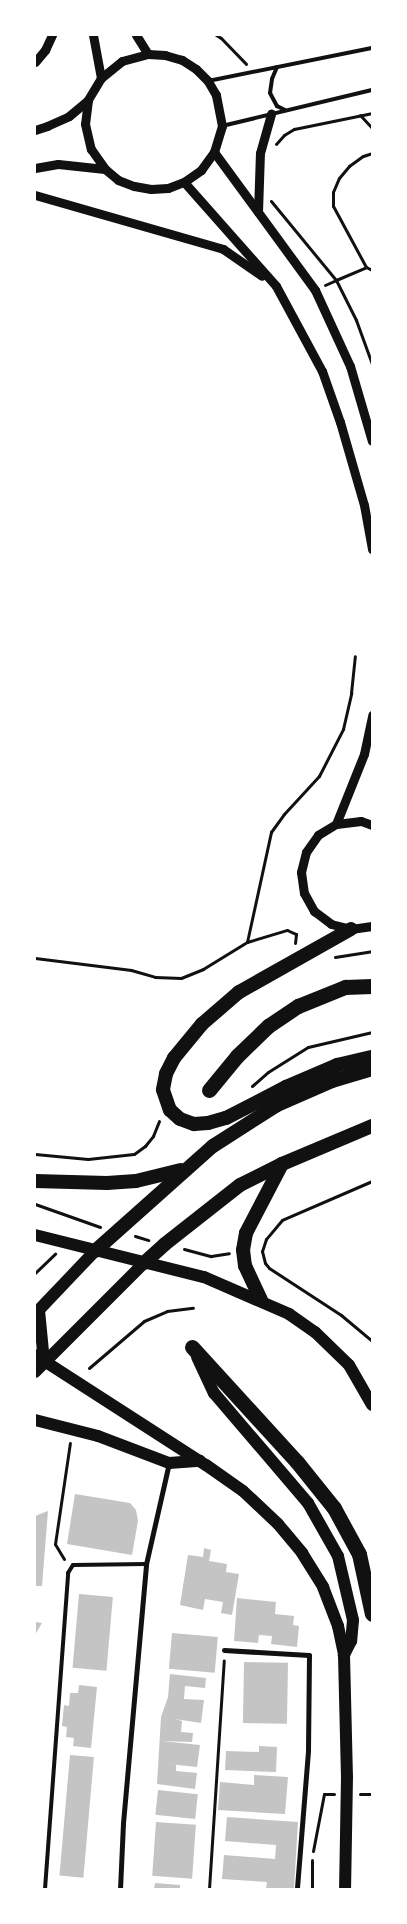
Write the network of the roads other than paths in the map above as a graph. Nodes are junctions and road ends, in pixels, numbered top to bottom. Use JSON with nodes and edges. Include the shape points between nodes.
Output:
{"nodes":[{"id":1,"x":52,"y":35,"type":"edge"},
{"id":2,"x":94,"y":35,"type":"edge"},
{"id":3,"x":136,"y":35,"type":"edge"},
{"id":4,"x":372,"y":48,"type":"edge"},
{"id":5,"x":148,"y":54,"type":"junction"},
{"id":6,"x":35,"y":62,"type":"edge"},
{"id":7,"x":277,"y":67,"type":"junction"},
{"id":8,"x":101,"y":78,"type":"junction"},
{"id":9,"x":208,"y":81,"type":"junction"},
{"id":10,"x":372,"y":90,"type":"edge"},
{"id":11,"x":88,"y":100,"type":"junction"},
{"id":12,"x":285,"y":110,"type":"junction"},
{"id":13,"x":271,"y":114,"type":"junction"},
{"id":14,"x":222,"y":126,"type":"junction"},
{"id":15,"x":35,"y":130,"type":"edge"},
{"id":16,"x":214,"y":152,"type":"junction"},
{"id":17,"x":35,"y":168,"type":"edge"},
{"id":18,"x":105,"y":169,"type":"junction"},
{"id":19,"x":184,"y":182,"type":"junction"},
{"id":20,"x":35,"y":195,"type":"edge"},
{"id":21,"x":258,"y":212,"type":"junction"},
{"id":22,"x":276,"y":286,"type":"junction"},
{"id":23,"x":372,"y":441,"type":"edge"},
{"id":24,"x":372,"y":549,"type":"edge"},
{"id":25,"x":372,"y":715,"type":"edge"},
{"id":26,"x":336,"y":824,"type":"junction"},
{"id":27,"x":372,"y":825,"type":"edge"},
{"id":28,"x":372,"y":926,"type":"edge"},
{"id":29,"x":351,"y":929,"type":"junction"},
{"id":30,"x":372,"y":986,"type":"edge"},
{"id":31,"x":372,"y":1057,"type":"edge"},
{"id":32,"x":372,"y":1069,"type":"edge"},
{"id":33,"x":209,"y":1090,"type":"dead end"},
{"id":34,"x":372,"y":1126,"type":"edge"},
{"id":35,"x":282,"y":1164,"type":"junction"},
{"id":36,"x":184,"y":1169,"type":"junction"},
{"id":37,"x":35,"y":1181,"type":"edge"},
{"id":38,"x":35,"y":1235,"type":"edge"},
{"id":39,"x":95,"y":1251,"type":"junction"},
{"id":40,"x":144,"y":1263,"type":"junction"},
{"id":41,"x":261,"y":1300,"type":"junction"},
{"id":42,"x":36,"y":1311,"type":"edge"},
{"id":43,"x":192,"y":1347,"type":"joint"},
{"id":44,"x":40,"y":1359,"type":"edge"},
{"id":45,"x":35,"y":1372,"type":"edge"},
{"id":46,"x":372,"y":1405,"type":"edge"},
{"id":47,"x":35,"y":1420,"type":"edge"},
{"id":48,"x":35,"y":1428,"type":"edge"},
{"id":49,"x":70,"y":1428,"type":"junction"},
{"id":50,"x":200,"y":1461,"type":"junction"},
{"id":51,"x":169,"y":1463,"type":"junction"},
{"id":52,"x":146,"y":1564,"type":"junction"},
{"id":53,"x":372,"y":1614,"type":"edge"},
{"id":54,"x":224,"y":1650,"type":"road end"},
{"id":55,"x":344,"y":1655,"type":"junction"},
{"id":56,"x":45,"y":1889,"type":"edge"},
{"id":57,"x":120,"y":1889,"type":"edge"},
{"id":58,"x":297,"y":1889,"type":"edge"},
{"id":59,"x":345,"y":1889,"type":"edge"}],
"edges":[{"from":1,"to":6,"type":"street"},
{"from":2,"to":8,"type":"street"},
{"from":3,"to":5,"type":"street"},
{"from":4,"to":7,"type":"lane"},
{"from":5,"to":8,"type":"street","via":[[122,61]]},
{"from":5,"to":9,"type":"street","via":[[165,54],[182,60]]},
{"from":7,"to":9,"type":"lane"},
{"from":7,"to":12,"type":"lane","via":[[270,93],[277,106]]},
{"from":8,"to":11,"type":"street"},
{"from":9,"to":14,"type":"street","via":[[221,110]]},
{"from":10,"to":12,"type":"lane"},
{"from":11,"to":15,"type":"street","via":[[69,116]]},
{"from":11,"to":18,"type":"street","via":[[85,124],[91,148]]},
{"from":12,"to":13,"type":"lane"},
{"from":13,"to":14,"type":"lane"},
{"from":13,"to":21,"type":"street","via":[[260,153]]},
{"from":14,"to":16,"type":"street"},
{"from":16,"to":19,"type":"street","via":[[202,170]]},
{"from":16,"to":21,"type":"street"},
{"from":17,"to":18,"type":"street","via":[[58,164]]},
{"from":18,"to":19,"type":"street","via":[[118,180],[142,188],[168,188]]},
{"from":19,"to":22,"type":"street"},
{"from":20,"to":22,"type":"street","via":[[223,249]]},
{"from":21,"to":23,"type":"street","via":[[315,290],[350,366]]},
{"from":22,"to":24,"type":"street","via":[[322,370],[364,505]]},
{"from":25,"to":26,"type":"street","via":[[364,754]]},
{"from":26,"to":27,"type":"street","via":[[361,821]]},
{"from":26,"to":29,"type":"street","via":[[318,835],[306,852],[301,872],[304,893],[314,911],[331,924]]},
{"from":28,"to":29,"type":"street"},
{"from":29,"to":31,"type":"highway","via":[[239,992],[202,1024],[174,1058],[163,1090],[170,1110],[180,1119],[194,1124],[208,1123],[226,1118],[337,1065]]},
{"from":30,"to":33,"type":"highway","via":[[345,987],[298,1006],[268,1026]]},
{"from":32,"to":36,"type":"highway","via":[[332,1080],[277,1105],[213,1146]]},
{"from":34,"to":35,"type":"highway"},
{"from":35,"to":40,"type":"highway","via":[[240,1186]]},
{"from":35,"to":41,"type":"highway","via":[[246,1233],[243,1250],[244,1266]]},
{"from":36,"to":37,"type":"highway","via":[[136,1181]]},
{"from":36,"to":39,"type":"highway"},
{"from":38,"to":39,"type":"main road"},
{"from":39,"to":40,"type":"main road"},
{"from":39,"to":42,"type":"main road"},
{"from":40,"to":41,"type":"main road","via":[[204,1277]]},
{"from":40,"to":44,"type":"main road"},
{"from":41,"to":46,"type":"main road","via":[[316,1332],[359,1379]]},
{"from":42,"to":44,"type":"main road"},
{"from":43,"to":53,"type":"highway","via":[[297,1462],[334,1508],[359,1554]]},
{"from":43,"to":55,"type":"main road","via":[[214,1393],[308,1503],[338,1556],[353,1620],[351,1641]]},
{"from":44,"to":45,"type":"main road"},
{"from":44,"to":50,"type":"main road"},
{"from":47,"to":49,"type":"main road"},
{"from":48,"to":49,"type":"main road"},
{"from":49,"to":51,"type":"main road"},
{"from":50,"to":51,"type":"main road"},
{"from":50,"to":55,"type":"main road","via":[[261,1507],[302,1553],[323,1587],[338,1626]]},
{"from":51,"to":52,"type":"street"},
{"from":52,"to":56,"type":"lane","via":[[73,1565],[70,1568]]},
{"from":52,"to":57,"type":"street"},
{"from":54,"to":58,"type":"street","via":[[309,1655],[308,1751]]},
{"from":55,"to":59,"type":"main road","via":[[348,1777]]}]}
